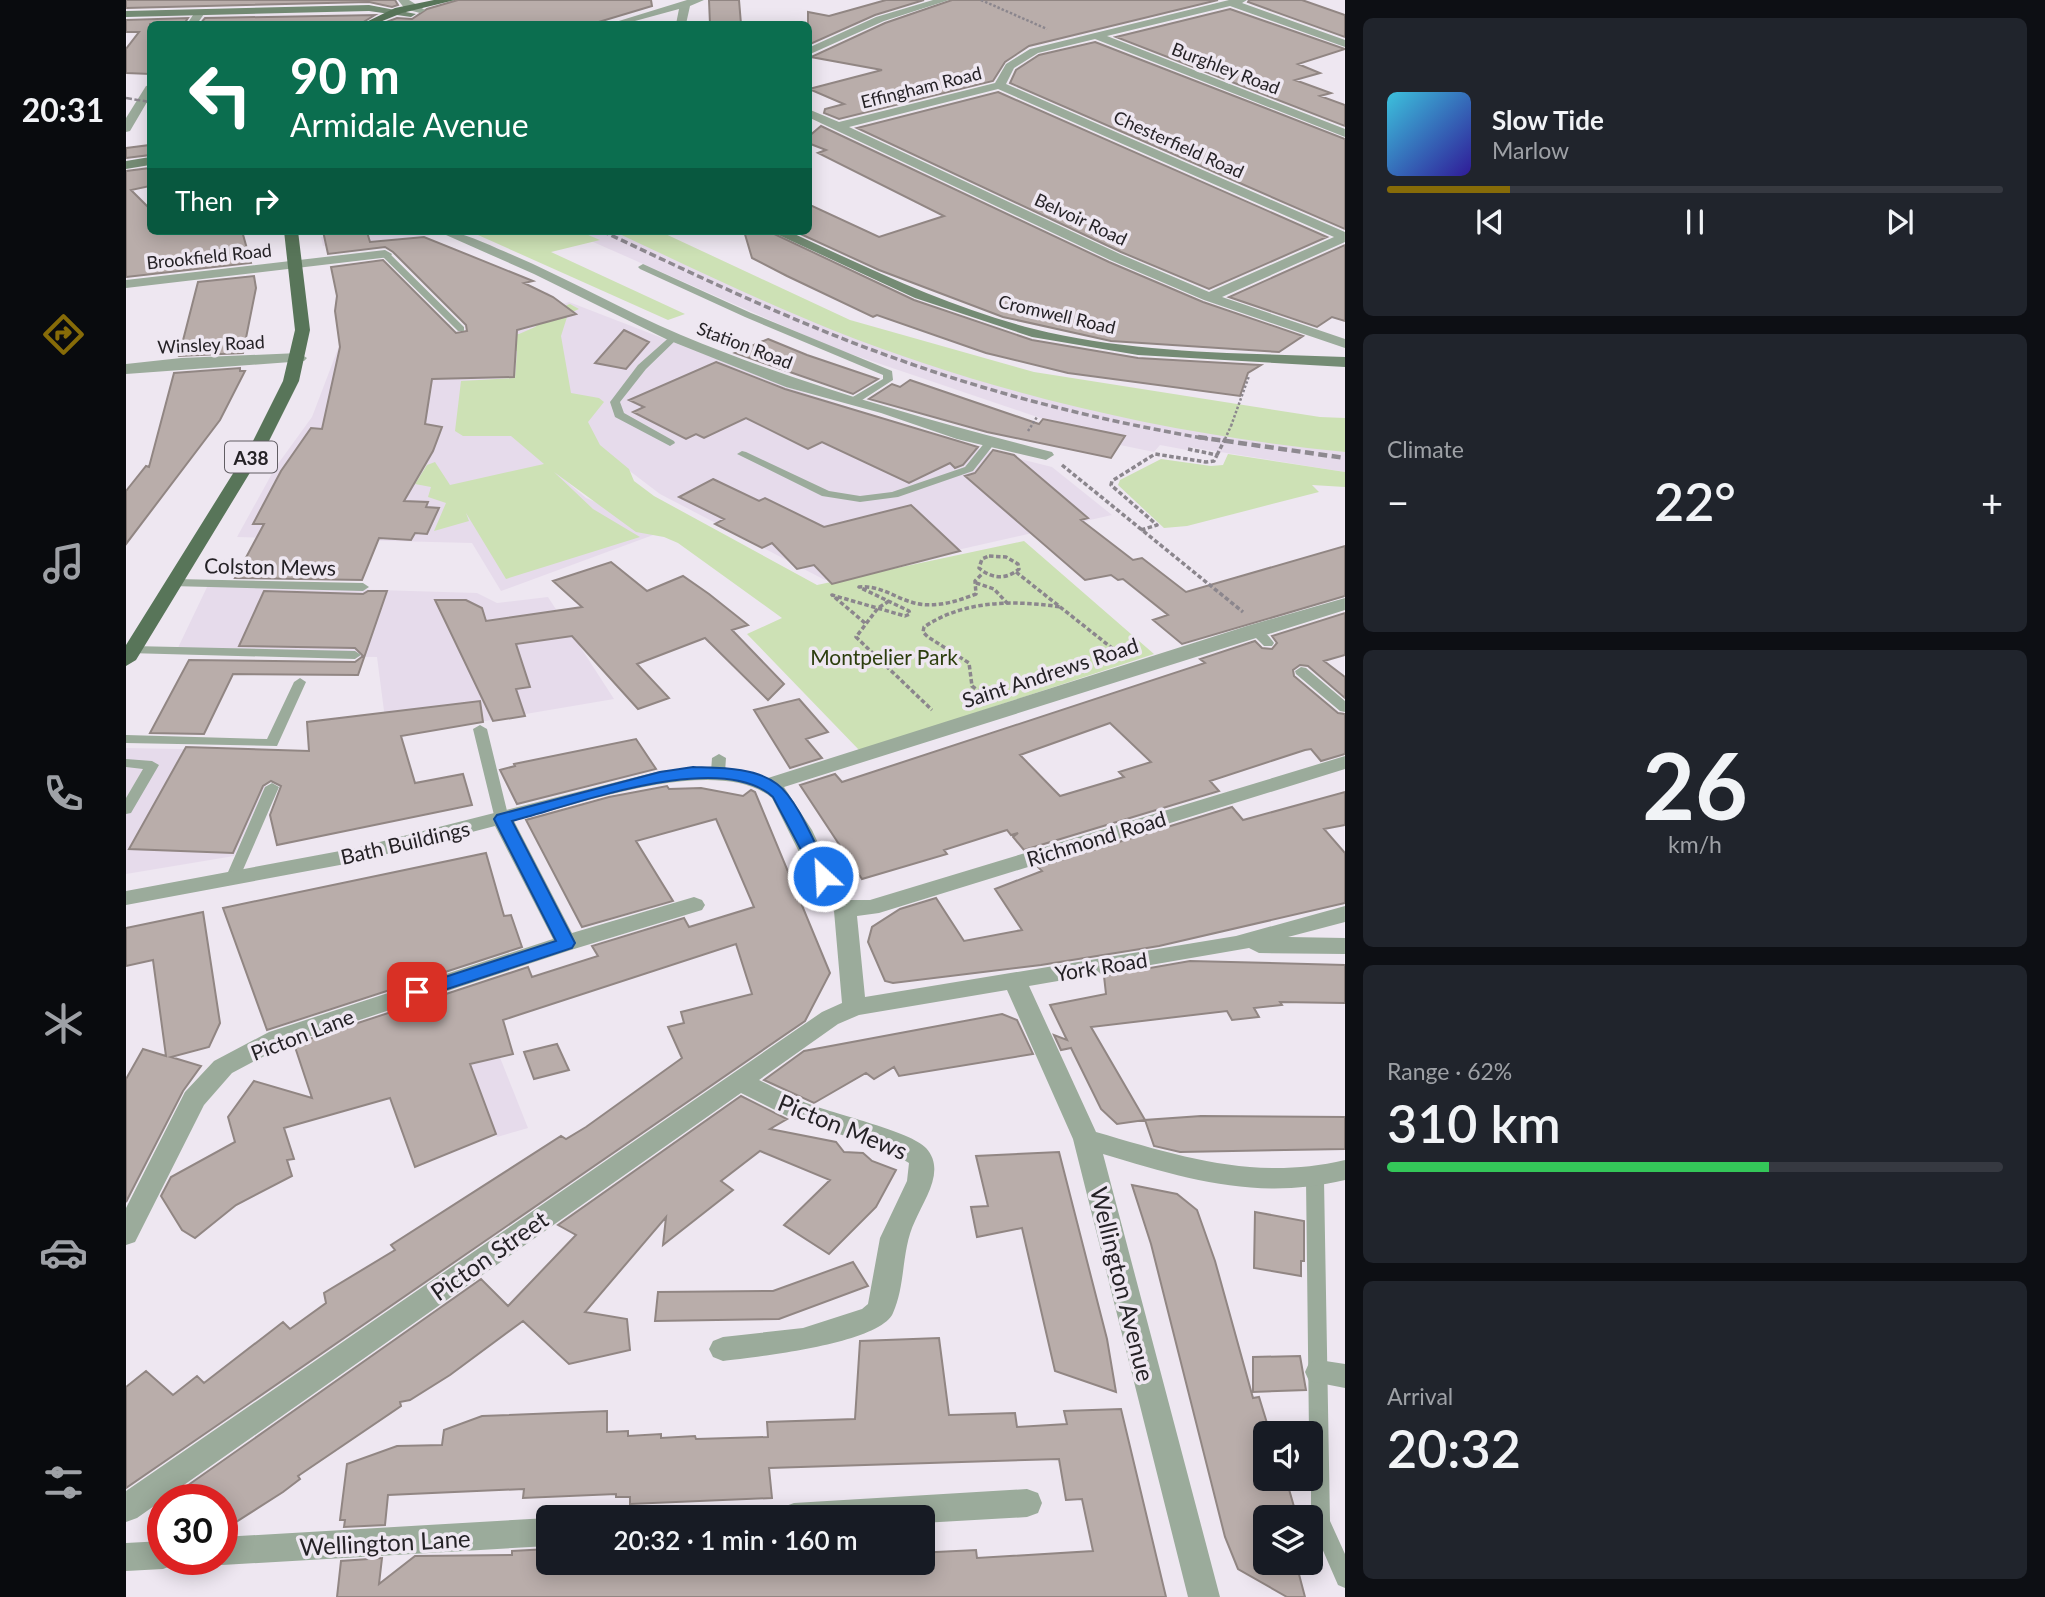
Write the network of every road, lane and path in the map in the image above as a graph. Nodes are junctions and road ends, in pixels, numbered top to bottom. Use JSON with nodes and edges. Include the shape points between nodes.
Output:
{"nodes":[{"id":1,"x":450,"y":0,"type":"edge"},
{"id":2,"x":699,"y":0,"type":"edge"},
{"id":3,"x":944,"y":0,"type":"edge"},
{"id":4,"x":981,"y":0,"type":"edge"},
{"id":5,"x":1237,"y":1,"type":"edge"},
{"id":6,"x":685,"y":4,"type":"junction"},
{"id":7,"x":306,"y":6,"type":"edge"},
{"id":8,"x":341,"y":11,"type":"junction"},
{"id":9,"x":407,"y":11,"type":"edge"},
{"id":10,"x":126,"y":14,"type":"edge"},
{"id":11,"x":199,"y":14,"type":"junction"},
{"id":12,"x":379,"y":17,"type":"junction"},
{"id":13,"x":194,"y":21,"type":"edge"},
{"id":14,"x":372,"y":21,"type":"edge"},
{"id":15,"x":625,"y":21,"type":"edge"},
{"id":16,"x":682,"y":21,"type":"edge"},
{"id":17,"x":1093,"y":35,"type":"junction"},
{"id":18,"x":1072,"y":39,"type":"junction"},
{"id":19,"x":1345,"y":44,"type":"edge"},
{"id":20,"x":812,"y":50,"type":"edge"},
{"id":21,"x":999,"y":85,"type":"junction"},
{"id":22,"x":147,"y":91,"type":"edge"},
{"id":23,"x":132,"y":108,"type":"edge"},
{"id":24,"x":812,"y":114,"type":"edge"},
{"id":25,"x":839,"y":126,"type":"junction"},
{"id":26,"x":126,"y":128,"type":"edge"},
{"id":27,"x":1345,"y":133,"type":"edge"},
{"id":28,"x":147,"y":162,"type":"edge"},
{"id":29,"x":126,"y":165,"type":"edge"},
{"id":30,"x":292,"y":235,"type":"edge"},
{"id":31,"x":454,"y":235,"type":"edge"},
{"id":32,"x":785,"y":235,"type":"edge"},
{"id":33,"x":1345,"y":237,"type":"edge"},
{"id":34,"x":385,"y":254,"type":"joint"},
{"id":35,"x":296,"y":264,"type":"junction"},
{"id":36,"x":643,"y":267,"type":"dead end"},
{"id":37,"x":126,"y":284,"type":"edge"},
{"id":38,"x":1209,"y":297,"type":"junction"},
{"id":39,"x":461,"y":329,"type":"dead end"},
{"id":40,"x":673,"y":337,"type":"junction"},
{"id":41,"x":1345,"y":344,"type":"edge"},
{"id":42,"x":299,"y":358,"type":"junction"},
{"id":43,"x":1345,"y":362,"type":"edge"},
{"id":44,"x":126,"y":369,"type":"edge"},
{"id":45,"x":1246,"y":389,"type":"dead end"},
{"id":46,"x":855,"y":400,"type":"junction"},
{"id":47,"x":670,"y":443,"type":"dead end"},
{"id":48,"x":989,"y":443,"type":"junction"},
{"id":49,"x":1188,"y":449,"type":"dead end"},
{"id":50,"x":742,"y":454,"type":"dead end"},
{"id":51,"x":1046,"y":455,"type":"joint"},
{"id":52,"x":1217,"y":455,"type":"junction"},
{"id":53,"x":1141,"y":530,"type":"junction"},
{"id":54,"x":1016,"y":572,"type":"junction"},
{"id":55,"x":983,"y":573,"type":"junction"},
{"id":56,"x":176,"y":583,"type":"junction"},
{"id":57,"x":975,"y":583,"type":"junction"},
{"id":58,"x":363,"y":587,"type":"dead end"},
{"id":59,"x":897,"y":598,"type":"junction"},
{"id":60,"x":888,"y":601,"type":"junction"},
{"id":61,"x":953,"y":601,"type":"junction"},
{"id":62,"x":1007,"y":603,"type":"junction"},
{"id":63,"x":1345,"y":604,"type":"edge"},
{"id":64,"x":1061,"y":607,"type":"junction"},
{"id":65,"x":878,"y":608,"type":"junction"},
{"id":66,"x":962,"y":611,"type":"junction"},
{"id":67,"x":865,"y":623,"type":"junction"},
{"id":68,"x":1261,"y":634,"type":"junction"},
{"id":69,"x":129,"y":655,"type":"edge"},
{"id":70,"x":355,"y":655,"type":"dead end"},
{"id":71,"x":1135,"y":668,"type":"junction"},
{"id":72,"x":1301,"y":671,"type":"dead end"},
{"id":73,"x":300,"y":682,"type":"dead end"},
{"id":74,"x":1345,"y":708,"type":"edge"},
{"id":75,"x":1010,"y":709,"type":"junction"},
{"id":76,"x":951,"y":728,"type":"junction"},
{"id":77,"x":480,"y":729,"type":"dead end"},
{"id":78,"x":126,"y":739,"type":"edge"},
{"id":79,"x":1345,"y":762,"type":"edge"},
{"id":80,"x":126,"y":763,"type":"edge"},
{"id":81,"x":769,"y":785,"type":"junction"},
{"id":82,"x":272,"y":787,"type":"dead end"},
{"id":83,"x":126,"y":810,"type":"edge"},
{"id":84,"x":502,"y":819,"type":"junction"},
{"id":85,"x":232,"y":879,"type":"junction"},
{"id":86,"x":126,"y":898,"type":"edge"},
{"id":87,"x":694,"y":905,"type":"dead end"},
{"id":88,"x":845,"y":908,"type":"junction"},
{"id":89,"x":1345,"y":914,"type":"edge"},
{"id":90,"x":566,"y":943,"type":"junction"},
{"id":91,"x":1236,"y":944,"type":"junction"},
{"id":92,"x":1345,"y":946,"type":"edge"},
{"id":93,"x":1014,"y":980,"type":"junction"},
{"id":94,"x":854,"y":1007,"type":"junction"},
{"id":95,"x":739,"y":1081,"type":"junction"},
{"id":96,"x":1086,"y":1139,"type":"junction"},
{"id":97,"x":1345,"y":1170,"type":"edge"},
{"id":98,"x":1315,"y":1180,"type":"junction"},
{"id":99,"x":126,"y":1234,"type":"edge"},
{"id":100,"x":723,"y":1349,"type":"dead end"},
{"id":101,"x":1332,"y":1374,"type":"edge"},
{"id":102,"x":1027,"y":1503,"type":"dead end"},
{"id":103,"x":126,"y":1508,"type":"edge"},
{"id":104,"x":935,"y":1509,"type":"edge"},
{"id":105,"x":536,"y":1533,"type":"edge"},
{"id":106,"x":238,"y":1550,"type":"edge"},
{"id":107,"x":147,"y":1556,"type":"edge"},
{"id":108,"x":126,"y":1557,"type":"edge"},
{"id":109,"x":1345,"y":1578,"type":"edge"},
{"id":110,"x":1204,"y":1597,"type":"edge"}],
"edges":[{"from":1,"to":9,"type":"main road"},
{"from":2,"to":6,"type":"street"},
{"from":3,"to":20,"type":"street","via":[[880,19]]},
{"from":4,"to":18,"type":"path"},
{"from":5,"to":17,"type":"street","name":"Effingham Road"},
{"from":5,"to":19,"type":"street"},
{"from":6,"to":15,"type":"street"},
{"from":6,"to":16,"type":"street"},
{"from":7,"to":8,"type":"street"},
{"from":7,"to":11,"type":"street"},
{"from":8,"to":9,"type":"street"},
{"from":8,"to":12,"type":"street"},
{"from":9,"to":12,"type":"street"},
{"from":10,"to":11,"type":"street"},
{"from":11,"to":13,"type":"street"},
{"from":12,"to":14,"type":"main road"},
{"from":17,"to":18,"type":"street","name":"Effingham Road"},
{"from":17,"to":27,"type":"street","name":"Burghley Road"},
{"from":18,"to":21,"type":"street","name":"Effingham Road","via":[[1021,57]]},
{"from":21,"to":25,"type":"street","name":"Effingham Road"},
{"from":21,"to":33,"type":"street","name":"Chesterfield Road"},
{"from":22,"to":23,"type":"street"},
{"from":23,"to":26,"type":"street"},
{"from":24,"to":25,"type":"street","name":"Belvoir Road"},
{"from":25,"to":38,"type":"street","name":"Belvoir Road"},
{"from":28,"to":29,"type":"street"},
{"from":30,"to":35,"type":"main road","number":"A38"},
{"from":31,"to":40,"type":"street","name":"Station Road"},
{"from":32,"to":43,"type":"street","name":"Cromwell Road","via":[[943,304],[1067,340],[1183,355]]},
{"from":33,"to":38,"type":"street"},
{"from":34,"to":35,"type":"street","name":"Brookfield Road"},
{"from":34,"to":39,"type":"lane"},
{"from":35,"to":37,"type":"street","name":"Brookfield Road"},
{"from":35,"to":42,"type":"main road","number":"A38","via":[[302,301]]},
{"from":36,"to":46,"type":"lane","via":[[888,373],[888,380]]},
{"from":38,"to":41,"type":"street","name":"Belvoir Road"},
{"from":40,"to":46,"type":"street","name":"Station Road","via":[[791,384]]},
{"from":40,"to":47,"type":"lane","via":[[642,366],[615,402],[619,415]]},
{"from":42,"to":44,"type":"street","name":"Winsley Road"},
{"from":42,"to":56,"type":"main road","number":"A38","via":[[274,419]]},
{"from":45,"to":52,"type":"path","bridge":true},
{"from":46,"to":48,"type":"street","name":"Station Road"},
{"from":48,"to":50,"type":"lane","via":[[969,469],[894,495],[860,499],[826,494]]},
{"from":48,"to":51,"type":"street","name":"Station Road"},
{"from":49,"to":52,"type":"path"},
{"from":51,"to":53,"type":"path","via":[[1075,472]]},
{"from":52,"to":53,"type":"path","via":[[1206,462],[1155,454],[1112,481],[1111,485],[1157,525]]},
{"from":53,"to":68,"type":"path"},
{"from":54,"to":55,"type":"path","via":[[999,577]]},
{"from":54,"to":55,"type":"path","via":[[1018,564],[997,555],[982,559],[979,568]]},
{"from":54,"to":64,"type":"path"},
{"from":55,"to":57,"type":"path"},
{"from":56,"to":58,"type":"lane","name":"Colston Mews"},
{"from":56,"to":69,"type":"main road","number":"A38"},
{"from":57,"to":61,"type":"path","via":[[976,594]]},
{"from":57,"to":62,"type":"path","via":[[994,589]]},
{"from":59,"to":60,"type":"path"},
{"from":59,"to":60,"type":"path","via":[[859,587]]},
{"from":59,"to":61,"type":"path","via":[[926,606]]},
{"from":60,"to":65,"type":"path"},
{"from":60,"to":65,"type":"path","via":[[910,614],[900,616]]},
{"from":61,"to":66,"type":"path"},
{"from":62,"to":64,"type":"path"},
{"from":62,"to":66,"type":"path"},
{"from":63,"to":68,"type":"street","name":"Saint Andrews Road"},
{"from":64,"to":71,"type":"path"},
{"from":65,"to":67,"type":"path"},
{"from":65,"to":67,"type":"path","via":[[832,595]]},
{"from":66,"to":75,"type":"path","via":[[930,621],[923,629],[924,636],[965,659],[972,665],[974,689]]},
{"from":67,"to":76,"type":"path","via":[[857,639]]},
{"from":68,"to":71,"type":"street","name":"Saint Andrews Road"},
{"from":69,"to":70,"type":"lane"},
{"from":71,"to":75,"type":"street","name":"Saint Andrews Road"},
{"from":72,"to":74,"type":"lane"},
{"from":73,"to":78,"type":"lane","via":[[272,743]]},
{"from":75,"to":76,"type":"street","name":"Saint Andrews Road"},
{"from":76,"to":81,"type":"street","name":"Saint Andrews Road"},
{"from":77,"to":84,"type":"lane"},
{"from":79,"to":88,"type":"street","name":"Richmond Road","via":[[871,908]]},
{"from":80,"to":83,"type":"lane","via":[[152,765]]},
{"from":81,"to":84,"type":"street","name":"Bath Buildings","via":[[719,765]]},
{"from":81,"to":88,"type":"street","via":[[801,830],[834,900]]},
{"from":82,"to":85,"type":"lane"},
{"from":84,"to":85,"type":"street","name":"Bath Buildings"},
{"from":84,"to":90,"type":"street"},
{"from":85,"to":86,"type":"street","name":"Bath Buildings"},
{"from":87,"to":90,"type":"street","name":"Picton Lane"},
{"from":88,"to":94,"type":"street"},
{"from":89,"to":91,"type":"street","name":"York Road"},
{"from":90,"to":99,"type":"street","name":"Picton Lane","via":[[278,1038],[223,1067],[194,1099]]},
{"from":91,"to":92,"type":"street"},
{"from":91,"to":93,"type":"street","name":"York Road"},
{"from":93,"to":94,"type":"street","name":"York Road"},
{"from":93,"to":96,"type":"street","name":"Wellington Avenue"},
{"from":94,"to":95,"type":"street","name":"Picton Street","via":[[807,1032]]},
{"from":95,"to":100,"type":"street","name":"Picton Mews","via":[[800,1111],[896,1143],[915,1152],[922,1162],[920,1181],[893,1238],[881,1310],[871,1318],[803,1340]]},
{"from":95,"to":103,"type":"street","name":"Picton Street"},
{"from":96,"to":98,"type":"street","via":[[1237,1178],[1280,1183]]},
{"from":96,"to":110,"type":"street","name":"Wellington Avenue"},
{"from":97,"to":98,"type":"street"},
{"from":98,"to":101,"type":"lane"},
{"from":101,"to":109,"type":"lane","via":[[1320,1521]]},
{"from":102,"to":104,"type":"street"},
{"from":105,"to":106,"type":"street","name":"Wellington Lane"},
{"from":107,"to":108,"type":"street"}]}
